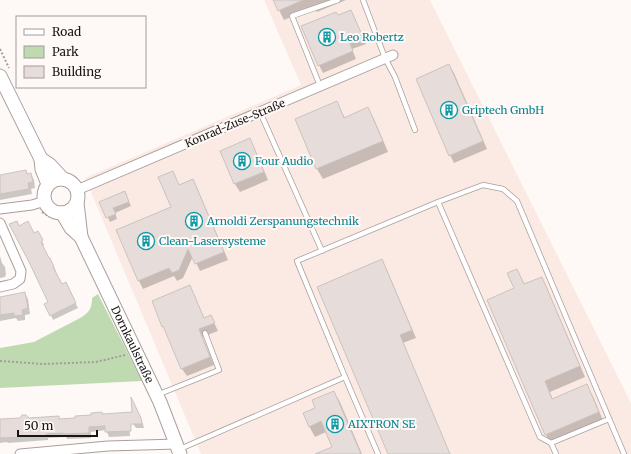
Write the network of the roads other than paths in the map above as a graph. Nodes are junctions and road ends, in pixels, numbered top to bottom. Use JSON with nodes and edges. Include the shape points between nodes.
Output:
{"nodes":[{"id":1,"x":338,"y":0,"type":"edge"},
{"id":2,"x":363,"y":0,"type":"edge"},
{"id":3,"x":389,"y":57,"type":"junction"},
{"id":4,"x":5,"y":73,"type":"edge"},
{"id":5,"x":320,"y":87,"type":"junction"},
{"id":6,"x":260,"y":112,"type":"junction"},
{"id":7,"x":415,"y":130,"type":"dead end"},
{"id":8,"x":41,"y":159,"type":"junction"},
{"id":9,"x":63,"y":179,"type":"junction"},
{"id":10,"x":48,"y":184,"type":"junction"},
{"id":11,"x":77,"y":196,"type":"junction"},
{"id":12,"x":45,"y":201,"type":"junction"},
{"id":13,"x":438,"y":202,"type":"junction"},
{"id":14,"x":0,"y":209,"type":"edge"},
{"id":15,"x":62,"y":213,"type":"junction"},
{"id":16,"x":0,"y":223,"type":"edge"},
{"id":17,"x":80,"y":237,"type":"junction"},
{"id":18,"x":322,"y":251,"type":"junction"},
{"id":19,"x":0,"y":287,"type":"edge"},
{"id":20,"x":205,"y":333,"type":"dead end"},
{"id":21,"x":345,"y":377,"type":"junction"},
{"id":22,"x":157,"y":395,"type":"junction"},
{"id":23,"x":609,"y":419,"type":"junction"},
{"id":24,"x":551,"y":443,"type":"junction"},
{"id":25,"x":178,"y":449,"type":"edge"},
{"id":26,"x":20,"y":454,"type":"edge"},
{"id":27,"x":32,"y":454,"type":"edge"},
{"id":28,"x":378,"y":454,"type":"edge"},
{"id":29,"x":556,"y":454,"type":"edge"},
{"id":30,"x":624,"y":454,"type":"edge"}],
"edges":[{"from":1,"to":5,"type":"lane","via":[[292,16]]},
{"from":2,"to":3,"type":"lane"},
{"from":3,"to":5,"type":"street","name":"Konrad-Zuse-Straße"},
{"from":3,"to":7,"type":"lane","via":[[394,77]]},
{"from":4,"to":8,"type":"street"},
{"from":5,"to":6,"type":"street","name":"Konrad-Zuse-Straße"},
{"from":6,"to":11,"type":"street","name":"Konrad-Zuse-Straße"},
{"from":6,"to":18,"type":"lane"},
{"from":8,"to":9,"type":"street"},
{"from":8,"to":10,"type":"street"},
{"from":9,"to":10,"type":"street"},
{"from":9,"to":11,"type":"street","via":[[74,185]]},
{"from":10,"to":12,"type":"street","via":[[45,189]]},
{"from":11,"to":15,"type":"street","via":[[71,210]]},
{"from":11,"to":17,"type":"street","name":"Dornkaulstraße"},
{"from":12,"to":14,"type":"street"},
{"from":12,"to":15,"type":"street","via":[[51,210]]},
{"from":13,"to":18,"type":"lane"},
{"from":13,"to":23,"type":"lane","via":[[483,185],[503,189],[517,201]]},
{"from":13,"to":24,"type":"lane","via":[[540,437]]},
{"from":15,"to":17,"type":"street","name":"Dornkaulstraße"},
{"from":16,"to":19,"type":"street","via":[[21,271],[20,279],[13,284]]},
{"from":17,"to":22,"type":"street","name":"Dornkaulstraße"},
{"from":18,"to":21,"type":"lane","via":[[297,261]]},
{"from":20,"to":22,"type":"lane","via":[[219,370]]},
{"from":21,"to":25,"type":"lane"},
{"from":21,"to":28,"type":"lane"},
{"from":22,"to":25,"type":"street","name":"Dornkaulstraße"},
{"from":23,"to":24,"type":"lane"},
{"from":23,"to":30,"type":"lane"},
{"from":24,"to":29,"type":"lane"},
{"from":25,"to":27,"type":"street","via":[[108,446]]},
{"from":26,"to":27,"type":"street"}]}
